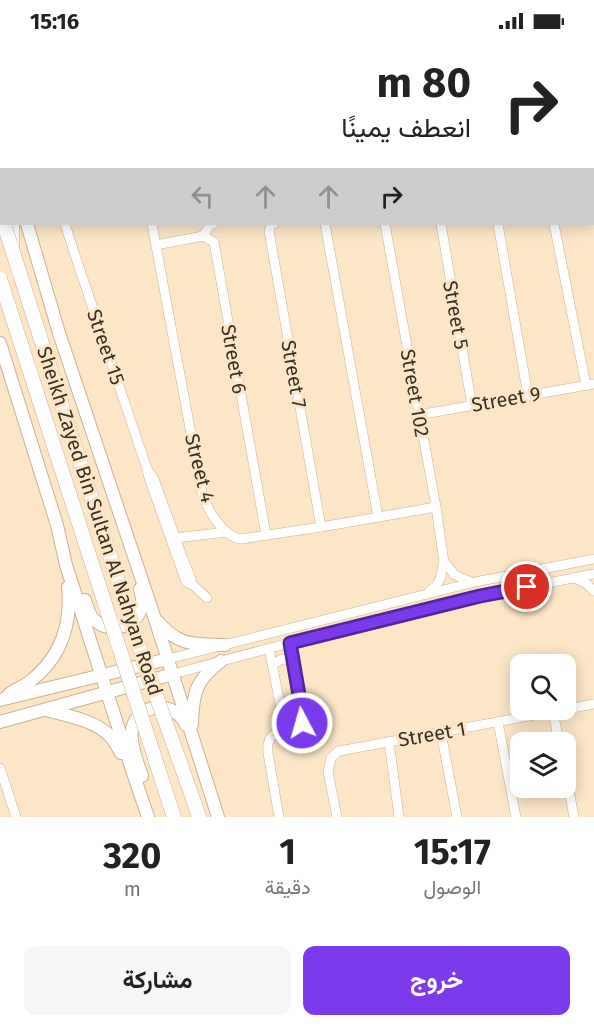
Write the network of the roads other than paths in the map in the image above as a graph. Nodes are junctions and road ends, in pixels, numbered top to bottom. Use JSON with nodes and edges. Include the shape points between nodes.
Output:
{"nodes":[{"id":1,"x":4,"y":225,"type":"edge"},
{"id":2,"x":12,"y":225,"type":"edge"},
{"id":3,"x":27,"y":225,"type":"edge"},
{"id":4,"x":65,"y":225,"type":"edge"},
{"id":5,"x":152,"y":225,"type":"edge"},
{"id":6,"x":210,"y":225,"type":"edge"},
{"id":7,"x":272,"y":225,"type":"edge"},
{"id":8,"x":325,"y":225,"type":"edge"},
{"id":9,"x":385,"y":225,"type":"edge"},
{"id":10,"x":441,"y":225,"type":"edge"},
{"id":11,"x":498,"y":225,"type":"edge"},
{"id":12,"x":554,"y":225,"type":"edge"},
{"id":13,"x":203,"y":236,"type":"junction"},
{"id":14,"x":156,"y":244,"type":"junction"},
{"id":15,"x":12,"y":247,"type":"junction"},
{"id":16,"x":0,"y":279,"type":"edge"},
{"id":17,"x":0,"y":343,"type":"edge"},
{"id":18,"x":590,"y":385,"type":"edge"},
{"id":19,"x":528,"y":396,"type":"junction"},
{"id":20,"x":471,"y":406,"type":"junction"},
{"id":21,"x":418,"y":415,"type":"junction"},
{"id":22,"x":147,"y":469,"type":"junction"},
{"id":23,"x":116,"y":502,"type":"junction"},
{"id":24,"x":436,"y":507,"type":"junction"},
{"id":25,"x":378,"y":518,"type":"junction"},
{"id":26,"x":57,"y":525,"type":"junction"},
{"id":27,"x":321,"y":527,"type":"junction"},
{"id":28,"x":226,"y":532,"type":"junction"},
{"id":29,"x":266,"y":535,"type":"junction"},
{"id":30,"x":175,"y":538,"type":"junction"},
{"id":31,"x":594,"y":559,"type":"edge"},
{"id":32,"x":444,"y":562,"type":"junction"},
{"id":33,"x":66,"y":565,"type":"junction"},
{"id":34,"x":594,"y":574,"type":"edge"},
{"id":35,"x":574,"y":578,"type":"junction"},
{"id":36,"x":191,"y":582,"type":"junction"},
{"id":37,"x":475,"y":582,"type":"junction"},
{"id":38,"x":594,"y":591,"type":"edge"},
{"id":39,"x":427,"y":593,"type":"junction"},
{"id":40,"x":207,"y":598,"type":"dead end"},
{"id":41,"x":357,"y":611,"type":"junction"},
{"id":42,"x":155,"y":618,"type":"junction"},
{"id":43,"x":359,"y":625,"type":"junction"},
{"id":44,"x":290,"y":643,"type":"junction"},
{"id":45,"x":225,"y":645,"type":"junction"},
{"id":46,"x":269,"y":648,"type":"junction"},
{"id":47,"x":168,"y":659,"type":"junction"},
{"id":48,"x":293,"y":660,"type":"junction"},
{"id":49,"x":221,"y":661,"type":"junction"},
{"id":50,"x":272,"y":664,"type":"junction"},
{"id":51,"x":173,"y":674,"type":"junction"},
{"id":52,"x":101,"y":676,"type":"junction"},
{"id":53,"x":107,"y":693,"type":"junction"},
{"id":54,"x":0,"y":700,"type":"edge"},
{"id":55,"x":594,"y":704,"type":"edge"},
{"id":56,"x":576,"y":708,"type":"edge"},
{"id":57,"x":45,"y":710,"type":"junction"},
{"id":58,"x":510,"y":720,"type":"edge"},
{"id":59,"x":0,"y":722,"type":"edge"},
{"id":60,"x":498,"y":722,"type":"junction"},
{"id":61,"x":285,"y":730,"type":"junction"},
{"id":62,"x":441,"y":733,"type":"junction"},
{"id":63,"x":192,"y":734,"type":"junction"},
{"id":64,"x":389,"y":741,"type":"junction"},
{"id":65,"x":131,"y":767,"type":"junction"},
{"id":66,"x":0,"y":768,"type":"edge"},
{"id":67,"x":570,"y":798,"type":"edge"},
{"id":68,"x":16,"y":817,"type":"edge"},
{"id":69,"x":148,"y":817,"type":"edge"},
{"id":70,"x":153,"y":817,"type":"edge"},
{"id":71,"x":174,"y":817,"type":"edge"},
{"id":72,"x":199,"y":817,"type":"edge"},
{"id":73,"x":217,"y":817,"type":"edge"},
{"id":74,"x":279,"y":817,"type":"edge"},
{"id":75,"x":337,"y":817,"type":"edge"},
{"id":76,"x":399,"y":817,"type":"edge"},
{"id":77,"x":457,"y":817,"type":"edge"},
{"id":78,"x":516,"y":817,"type":"edge"},
{"id":79,"x":574,"y":817,"type":"edge"}],
"edges":[{"from":1,"to":15,"type":"highway","name":"Sheikh Zayed Bin Sultan Al Nahyan Road","bridge":true},
{"from":2,"to":15,"type":"highway","bridge":true},
{"from":3,"to":23,"type":"main road","name":"Sheikh Zayed Bin Sultan Al Nahyan Road"},
{"from":4,"to":22,"type":"street","name":"Street 15"},
{"from":5,"to":14,"type":"street","name":"Street 4"},
{"from":6,"to":13,"type":"street"},
{"from":7,"to":27,"type":"street","name":"Street 7","via":[[269,231]]},
{"from":8,"to":25,"type":"street"},
{"from":9,"to":21,"type":"street","name":"Street 102"},
{"from":10,"to":20,"type":"street","name":"Street 5"},
{"from":11,"to":19,"type":"street"},
{"from":12,"to":18,"type":"street"},
{"from":13,"to":14,"type":"street"},
{"from":13,"to":29,"type":"street","name":"Street 6","via":[[214,242]]},
{"from":14,"to":28,"type":"street","name":"Street 4","via":[[202,493]]},
{"from":15,"to":72,"type":"highway","name":"Sheikh Zayed Bin Sultan Al Nahyan Road","bridge":true,"via":[[142,656]]},
{"from":16,"to":71,"type":"highway","name":"Sheikh Zayed Bin Sultan Al Nahyan Road","bridge":true},
{"from":17,"to":26,"type":"main road","name":"Sheikh Zayed Bin Sultan Al Nahyan Road"},
{"from":18,"to":19,"type":"street","name":"Street 9"},
{"from":19,"to":20,"type":"street","name":"Street 9"},
{"from":20,"to":21,"type":"street","name":"Street 9"},
{"from":21,"to":24,"type":"street","name":"Street 102"},
{"from":22,"to":30,"type":"street","name":"Street 15"},
{"from":22,"to":36,"type":"street","name":"Street 15","via":[[186,582]]},
{"from":23,"to":26,"type":"main road","via":[[142,597],[138,615],[126,626],[109,628],[92,617]]},
{"from":23,"to":42,"type":"main road","name":"Sheikh Zayed Bin Sultan Al Nahyan Road"},
{"from":24,"to":25,"type":"street"},
{"from":24,"to":32,"type":"street","name":"Street 102"},
{"from":25,"to":27,"type":"street"},
{"from":26,"to":33,"type":"main road","name":"Sheikh Zayed Bin Sultan Al Nahyan Road"},
{"from":27,"to":29,"type":"street"},
{"from":28,"to":29,"type":"street","via":[[241,539]]},
{"from":28,"to":30,"type":"street"},
{"from":30,"to":36,"type":"street","name":"Street 15"},
{"from":31,"to":37,"type":"street"},
{"from":32,"to":37,"type":"street","via":[[455,575]]},
{"from":32,"to":39,"type":"street","via":[[440,579]]},
{"from":33,"to":52,"type":"main road","name":"Sheikh Zayed Bin Sultan Al Nahyan Road"},
{"from":33,"to":54,"type":"main road","via":[[68,617],[60,646],[28,682]]},
{"from":34,"to":35,"type":"street"},
{"from":35,"to":38,"type":"street"},
{"from":35,"to":43,"type":"street"},
{"from":36,"to":40,"type":"street"},
{"from":37,"to":39,"type":"street"},
{"from":39,"to":41,"type":"street"},
{"from":41,"to":43,"type":"street","via":[[354,618]]},
{"from":41,"to":45,"type":"street"},
{"from":42,"to":45,"type":"main road","via":[[178,639]]},
{"from":42,"to":47,"type":"main road","name":"Sheikh Zayed Bin Sultan Al Nahyan Road"},
{"from":43,"to":44,"type":"street"},
{"from":44,"to":46,"type":"street"},
{"from":44,"to":48,"type":"street"},
{"from":45,"to":47,"type":"street"},
{"from":46,"to":49,"type":"street"},
{"from":46,"to":50,"type":"street"},
{"from":47,"to":51,"type":"main road","name":"Sheikh Zayed Bin Sultan Al Nahyan Road"},
{"from":47,"to":52,"type":"main road"},
{"from":48,"to":50,"type":"street","via":[[282,659]]},
{"from":48,"to":61,"type":"street","via":[[303,721],[298,727]]},
{"from":49,"to":51,"type":"street"},
{"from":49,"to":63,"type":"main road","via":[[208,671],[193,699]]},
{"from":50,"to":61,"type":"street"},
{"from":51,"to":53,"type":"main road"},
{"from":51,"to":63,"type":"main road","name":"Sheikh Zayed Bin Sultan Al Nahyan Road"},
{"from":52,"to":53,"type":"main road","name":"Sheikh Zayed Bin Sultan Al Nahyan Road"},
{"from":52,"to":54,"type":"main road"},
{"from":53,"to":57,"type":"main road"},
{"from":53,"to":65,"type":"main road","name":"Sheikh Zayed Bin Sultan Al Nahyan Road"},
{"from":55,"to":56,"type":"street","name":"Street 1"},
{"from":57,"to":59,"type":"main road"},
{"from":57,"to":65,"type":"main road","via":[[100,729],[110,736]]},
{"from":58,"to":60,"type":"street","name":"Street 1"},
{"from":60,"to":62,"type":"street","name":"Street 1"},
{"from":60,"to":78,"type":"street"},
{"from":61,"to":74,"type":"street","via":[[274,734],[268,744]]},
{"from":62,"to":64,"type":"street","name":"Street 1"},
{"from":62,"to":77,"type":"street"},
{"from":63,"to":73,"type":"main road","name":"Sheikh Zayed Bin Sultan Al Nahyan Road"},
{"from":64,"to":75,"type":"street","name":"Street 1","via":[[339,751],[331,758],[328,772]]},
{"from":64,"to":76,"type":"street"},
{"from":65,"to":69,"type":"main road","name":"Sheikh Zayed Bin Sultan Al Nahyan Road"},
{"from":66,"to":68,"type":"street"},
{"from":67,"to":79,"type":"street"},
{"from":70,"to":73,"type":"main road","via":[[131,735],[138,717],[162,707],[177,713],[185,722]]}]}
